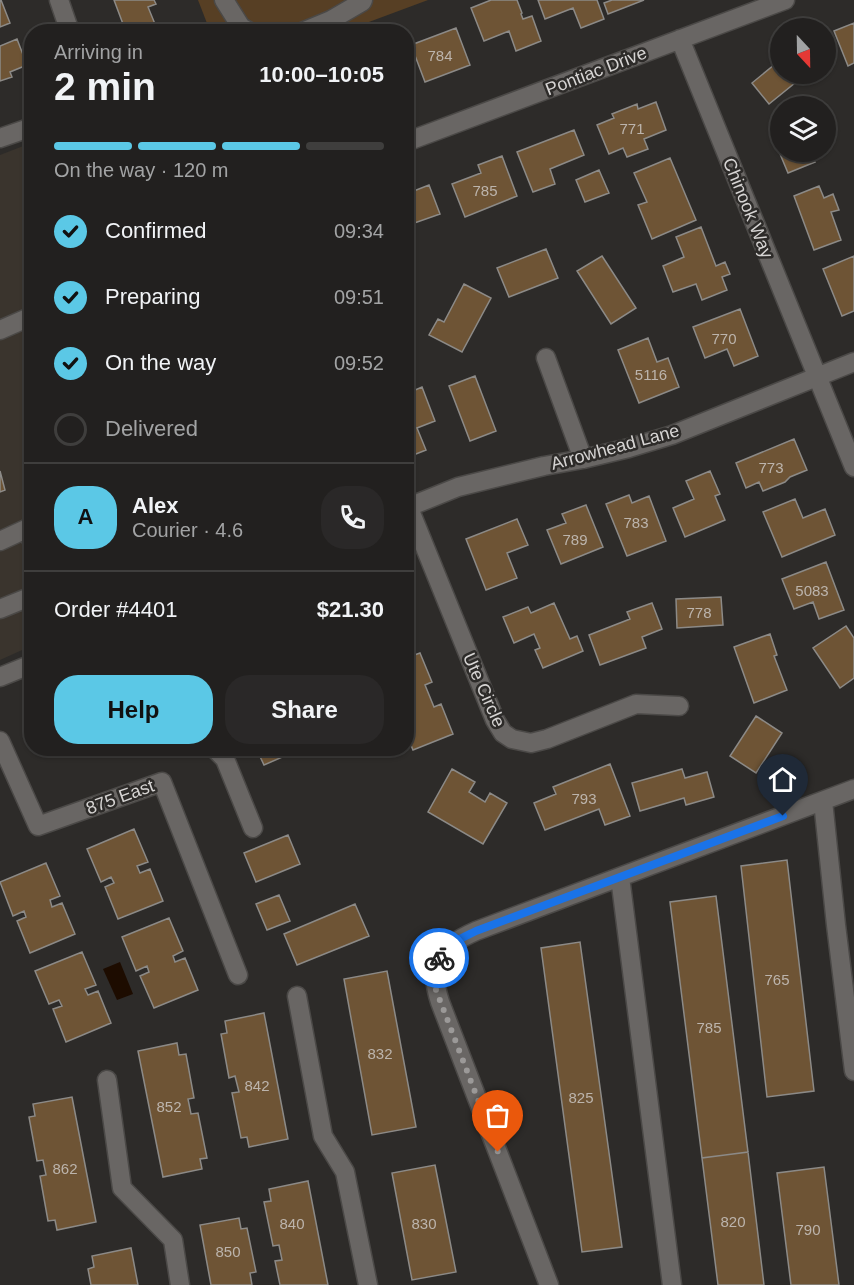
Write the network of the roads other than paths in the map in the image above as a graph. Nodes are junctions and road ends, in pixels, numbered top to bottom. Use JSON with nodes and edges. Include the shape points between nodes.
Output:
{"nodes":[{"id":1,"x":58,"y":0,"type":"edge"},
{"id":2,"x":224,"y":0,"type":"edge"},
{"id":3,"x":363,"y":0,"type":"edge"},
{"id":4,"x":785,"y":0,"type":"edge"},
{"id":5,"x":67,"y":24,"type":"edge"},
{"id":6,"x":239,"y":24,"type":"edge"},
{"id":7,"x":321,"y":24,"type":"edge"},
{"id":8,"x":680,"y":39,"type":"junction"},
{"id":9,"x":24,"y":130,"type":"edge"},
{"id":10,"x":0,"y":138,"type":"edge"},
{"id":11,"x":414,"y":139,"type":"edge"},
{"id":12,"x":24,"y":320,"type":"edge"},
{"id":13,"x":0,"y":330,"type":"edge"},
{"id":14,"x":546,"y":358,"type":"dead end"},
{"id":15,"x":854,"y":362,"type":"edge"},
{"id":16,"x":817,"y":377,"type":"junction"},
{"id":17,"x":583,"y":459,"type":"junction"},
{"id":18,"x":854,"y":467,"type":"edge"},
{"id":19,"x":414,"y":505,"type":"edge"},
{"id":20,"x":414,"y":523,"type":"edge"},
{"id":21,"x":24,"y":530,"type":"edge"},
{"id":22,"x":0,"y":541,"type":"edge"},
{"id":23,"x":24,"y":599,"type":"edge"},
{"id":24,"x":0,"y":609,"type":"edge"},
{"id":25,"x":24,"y":667,"type":"edge"},
{"id":26,"x":0,"y":677,"type":"edge"},
{"id":27,"x":679,"y":706,"type":"dead end"},
{"id":28,"x":0,"y":741,"type":"edge"},
{"id":29,"x":222,"y":756,"type":"edge"},
{"id":30,"x":854,"y":789,"type":"edge"},
{"id":31,"x":823,"y":801,"type":"junction"},
{"id":32,"x":253,"y":828,"type":"dead end"},
{"id":33,"x":621,"y":877,"type":"junction"},
{"id":34,"x":238,"y":975,"type":"dead end"},
{"id":35,"x":297,"y":996,"type":"dead end"},
{"id":36,"x":854,"y":1071,"type":"edge"},
{"id":37,"x":107,"y":1080,"type":"dead end"},
{"id":38,"x":544,"y":1284,"type":"edge"},
{"id":39,"x":180,"y":1285,"type":"edge"},
{"id":40,"x":369,"y":1285,"type":"edge"},
{"id":41,"x":672,"y":1285,"type":"edge"}],
"edges":[{"from":1,"to":5,"type":"street"},
{"from":2,"to":6,"type":"street"},
{"from":3,"to":7,"type":"street"},
{"from":4,"to":8,"type":"street","name":"Pontiac Drive"},
{"from":8,"to":11,"type":"street","name":"Pontiac Drive"},
{"from":8,"to":16,"type":"street","name":"Chinook Way"},
{"from":9,"to":10,"type":"street"},
{"from":12,"to":13,"type":"street"},
{"from":14,"to":17,"type":"street"},
{"from":15,"to":16,"type":"street","name":"Arrowhead Lane"},
{"from":16,"to":17,"type":"street","name":"Arrowhead Lane","via":[[672,435]]},
{"from":16,"to":18,"type":"street","name":"Chinook Way"},
{"from":17,"to":19,"type":"street","name":"Arrowhead Lane","via":[[458,487]]},
{"from":20,"to":27,"type":"street","name":"Ute Circle","via":[[495,720],[512,740],[531,743],[547,739],[636,704]]},
{"from":21,"to":22,"type":"street"},
{"from":23,"to":24,"type":"street"},
{"from":25,"to":26,"type":"street"},
{"from":28,"to":34,"type":"street","name":"875 East","via":[[38,826],[162,782]]},
{"from":29,"to":32,"type":"street"},
{"from":30,"to":31,"type":"street"},
{"from":31,"to":33,"type":"street"},
{"from":31,"to":36,"type":"street"},
{"from":33,"to":38,"type":"street","via":[[466,936],[448,947],[436,964],[434,977],[440,1002]]},
{"from":33,"to":41,"type":"street"},
{"from":35,"to":40,"type":"street","via":[[323,1136],[345,1172]]},
{"from":37,"to":39,"type":"street","via":[[122,1188],[173,1240]]}]}
